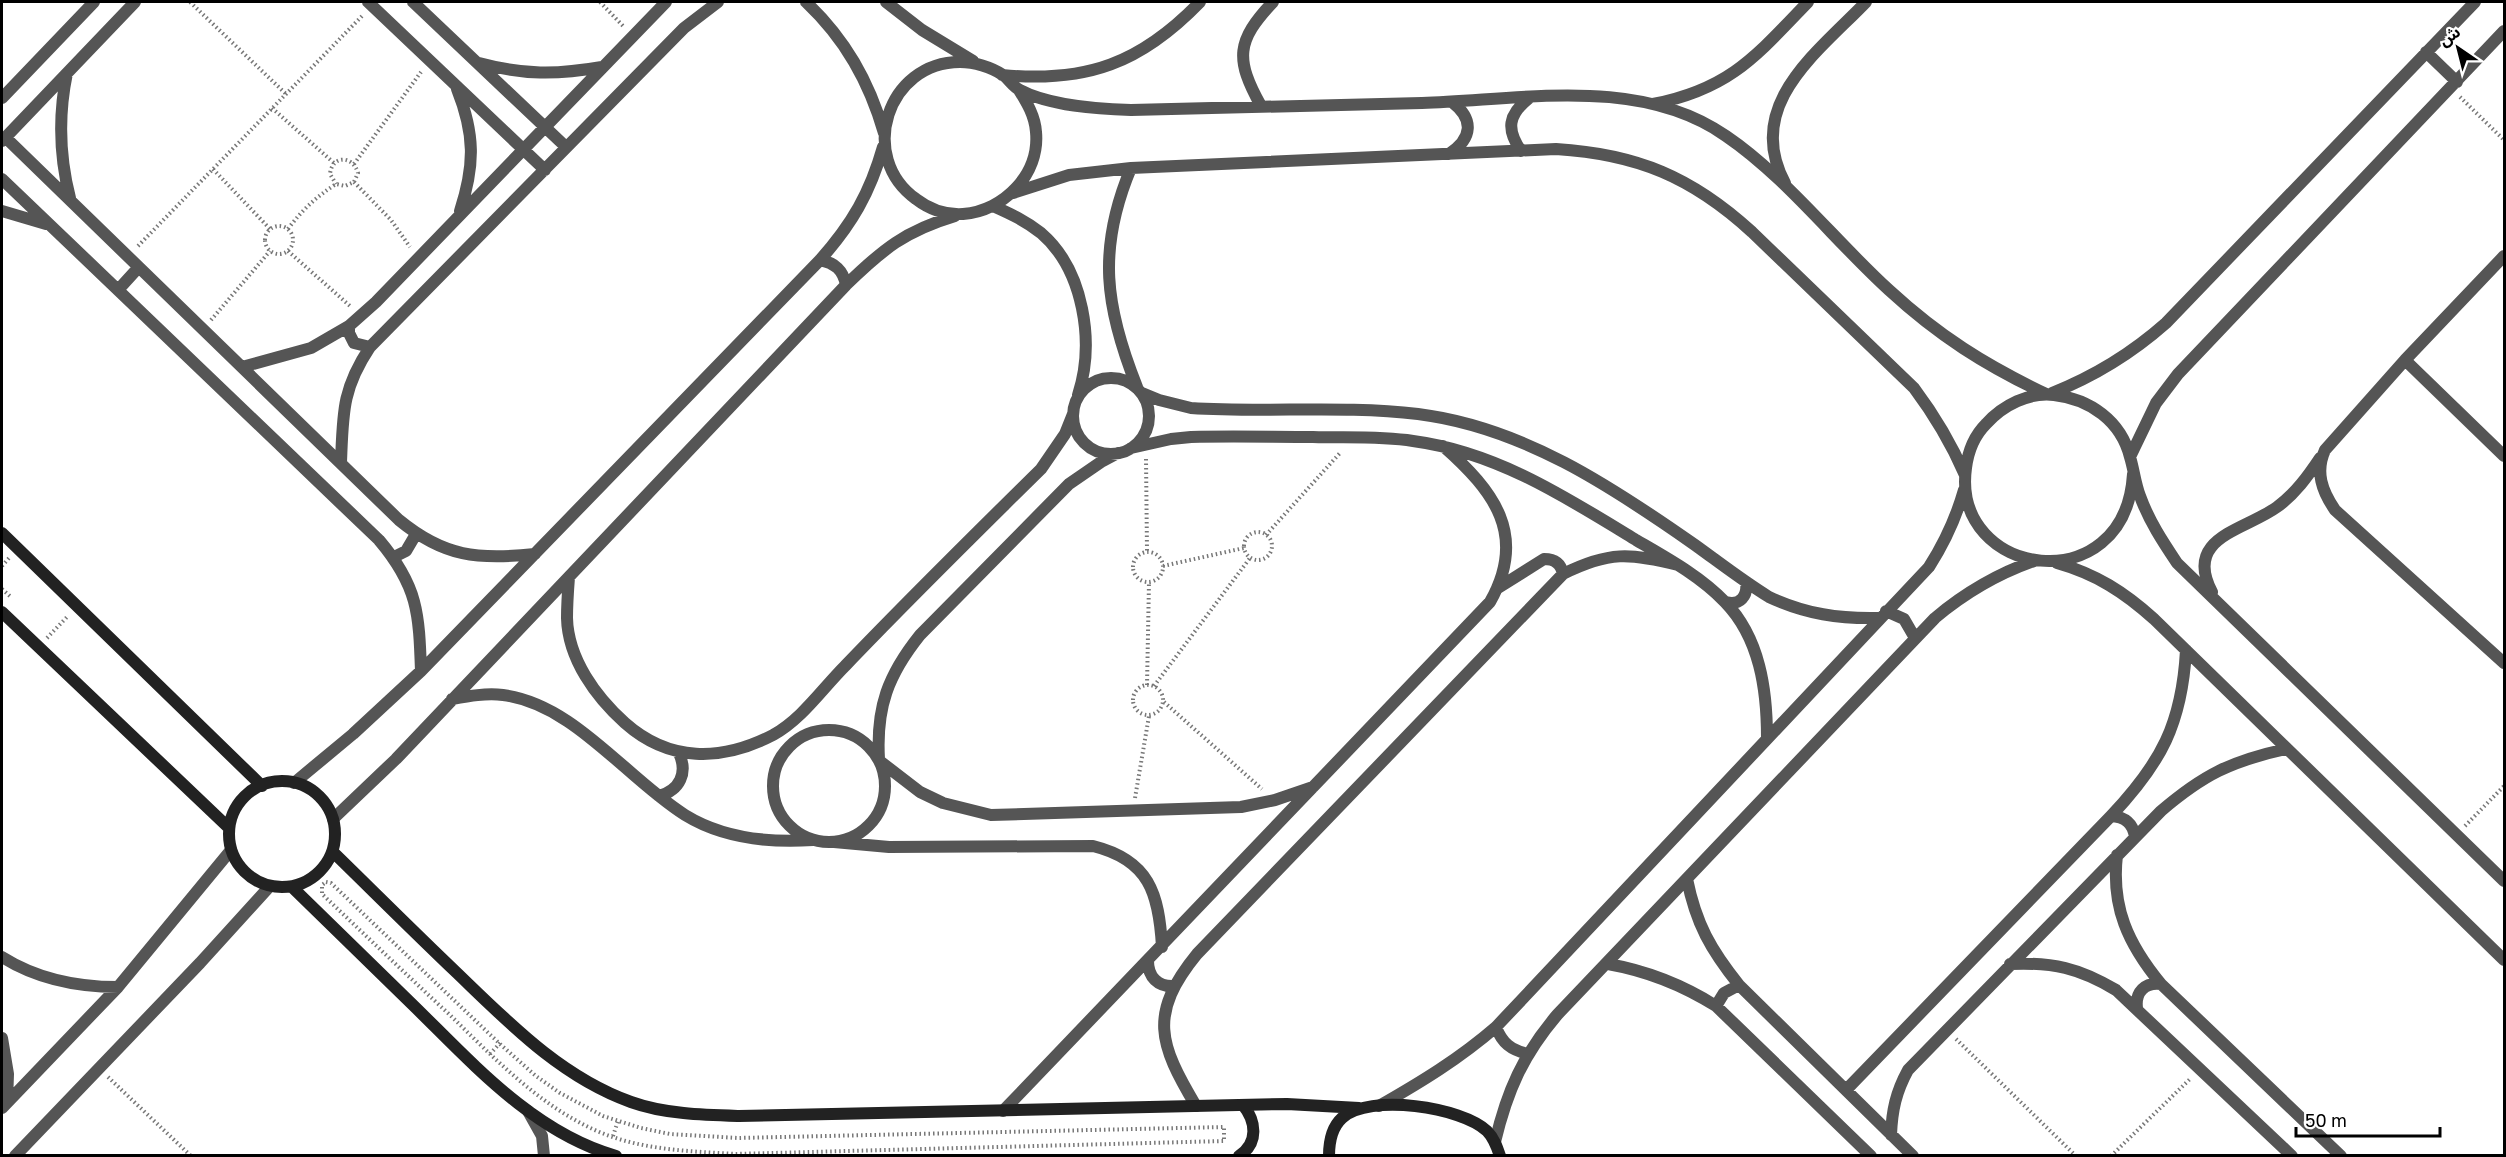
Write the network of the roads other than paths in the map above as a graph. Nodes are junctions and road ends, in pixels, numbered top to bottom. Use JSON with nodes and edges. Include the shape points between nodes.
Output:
{"nodes":[{"id":1,"x":94,"y":2,"type":"edge"},
{"id":2,"x":135,"y":2,"type":"edge"},
{"id":3,"x":413,"y":2,"type":"edge"},
{"id":4,"x":666,"y":2,"type":"edge"},
{"id":5,"x":718,"y":2,"type":"edge"},
{"id":6,"x":806,"y":2,"type":"edge"},
{"id":7,"x":886,"y":2,"type":"edge"},
{"id":8,"x":1200,"y":2,"type":"edge"},
{"id":9,"x":1273,"y":2,"type":"edge"},
{"id":10,"x":1808,"y":2,"type":"edge"},
{"id":11,"x":1866,"y":2,"type":"edge"},
{"id":12,"x":2475,"y":2,"type":"edge"},
{"id":13,"x":370,"y":3,"type":"edge"},
{"id":14,"x":2505,"y":32,"type":"edge"},
{"id":15,"x":2426,"y":52,"type":"junction"},
{"id":16,"x":478,"y":63,"type":"junction"},
{"id":17,"x":982,"y":65,"type":"junction"},
{"id":18,"x":602,"y":67,"type":"junction"},
{"id":19,"x":67,"y":73,"type":"junction"},
{"id":20,"x":1002,"y":75,"type":"junction"},
{"id":21,"x":455,"y":85,"type":"junction"},
{"id":22,"x":2453,"y":85,"type":"junction"},
{"id":23,"x":1019,"y":90,"type":"junction"},
{"id":24,"x":2,"y":98,"type":"edge"},
{"id":25,"x":1529,"y":98,"type":"junction"},
{"id":26,"x":1452,"y":102,"type":"junction"},
{"id":27,"x":1652,"y":104,"type":"junction"},
{"id":28,"x":1261,"y":106,"type":"junction"},
{"id":29,"x":544,"y":127,"type":"junction"},
{"id":30,"x":884,"y":138,"type":"junction"},
{"id":31,"x":3,"y":139,"type":"edge"},
{"id":32,"x":566,"y":147,"type":"junction"},
{"id":33,"x":523,"y":149,"type":"junction"},
{"id":34,"x":1521,"y":151,"type":"junction"},
{"id":35,"x":1449,"y":154,"type":"junction"},
{"id":36,"x":1131,"y":168,"type":"junction"},
{"id":37,"x":545,"y":170,"type":"junction"},
{"id":38,"x":2,"y":179,"type":"edge"},
{"id":39,"x":1790,"y":192,"type":"junction"},
{"id":40,"x":1012,"y":193,"type":"junction"},
{"id":41,"x":70,"y":199,"type":"junction"},
{"id":42,"x":993,"y":206,"type":"junction"},
{"id":43,"x":2,"y":211,"type":"edge"},
{"id":44,"x":961,"y":214,"type":"junction"},
{"id":45,"x":458,"y":216,"type":"junction"},
{"id":46,"x":50,"y":225,"type":"junction"},
{"id":47,"x":2505,"y":256,"type":"edge"},
{"id":48,"x":820,"y":260,"type":"junction"},
{"id":49,"x":138,"y":268,"type":"junction"},
{"id":50,"x":846,"y":285,"type":"junction"},
{"id":51,"x":118,"y":290,"type":"junction"},
{"id":52,"x":349,"y":326,"type":"junction"},
{"id":53,"x":370,"y":347,"type":"junction"},
{"id":54,"x":2404,"y":360,"type":"junction"},
{"id":55,"x":243,"y":367,"type":"junction"},
{"id":56,"x":1140,"y":391,"type":"junction"},
{"id":57,"x":2048,"y":394,"type":"junction"},
{"id":58,"x":1077,"y":399,"type":"junction"},
{"id":59,"x":1073,"y":414,"type":"junction"},
{"id":60,"x":1443,"y":446,"type":"junction"},
{"id":61,"x":1131,"y":448,"type":"junction"},
{"id":62,"x":2325,"y":450,"type":"junction"},
{"id":63,"x":1118,"y":453,"type":"junction"},
{"id":64,"x":2130,"y":456,"type":"junction"},
{"id":65,"x":2505,"y":456,"type":"edge"},
{"id":66,"x":340,"y":462,"type":"junction"},
{"id":67,"x":2133,"y":474,"type":"junction"},
{"id":68,"x":1965,"y":479,"type":"junction"},
{"id":69,"x":2,"y":533,"type":"edge"},
{"id":70,"x":416,"y":534,"type":"junction"},
{"id":71,"x":535,"y":554,"type":"junction"},
{"id":72,"x":394,"y":557,"type":"junction"},
{"id":73,"x":2034,"y":561,"type":"junction"},
{"id":74,"x":2053,"y":562,"type":"junction"},
{"id":75,"x":1678,"y":565,"type":"junction"},
{"id":76,"x":1563,"y":574,"type":"junction"},
{"id":77,"x":569,"y":577,"type":"junction"},
{"id":78,"x":1746,"y":582,"type":"junction"},
{"id":79,"x":1498,"y":588,"type":"junction"},
{"id":80,"x":2215,"y":599,"type":"junction"},
{"id":81,"x":1726,"y":603,"type":"junction"},
{"id":82,"x":2,"y":612,"type":"edge"},
{"id":83,"x":1882,"y":614,"type":"junction"},
{"id":84,"x":1915,"y":638,"type":"junction"},
{"id":85,"x":2186,"y":650,"type":"junction"},
{"id":86,"x":2505,"y":663,"type":"edge"},
{"id":87,"x":421,"y":671,"type":"junction"},
{"id":88,"x":452,"y":699,"type":"junction"},
{"id":89,"x":800,"y":715,"type":"junction"},
{"id":90,"x":1767,"y":738,"type":"junction"},
{"id":91,"x":760,"y":740,"type":"junction"},
{"id":92,"x":793,"y":743,"type":"junction"},
{"id":93,"x":2286,"y":749,"type":"junction"},
{"id":94,"x":679,"y":753,"type":"junction"},
{"id":95,"x":880,"y":760,"type":"junction"},
{"id":96,"x":294,"y":783,"type":"junction"},
{"id":97,"x":1317,"y":785,"type":"junction"},
{"id":98,"x":262,"y":786,"type":"junction"},
{"id":99,"x":659,"y":796,"type":"junction"},
{"id":100,"x":2111,"y":816,"type":"junction"},
{"id":101,"x":333,"y":819,"type":"junction"},
{"id":102,"x":229,"y":828,"type":"junction"},
{"id":103,"x":2135,"y":837,"type":"junction"},
{"id":104,"x":813,"y":840,"type":"junction"},
{"id":105,"x":834,"y":842,"type":"junction"},
{"id":106,"x":231,"y":850,"type":"junction"},
{"id":107,"x":333,"y":852,"type":"junction"},
{"id":108,"x":2117,"y":855,"type":"junction"},
{"id":109,"x":1687,"y":879,"type":"junction"},
{"id":110,"x":2505,"y":881,"type":"edge"},
{"id":111,"x":270,"y":886,"type":"junction"},
{"id":112,"x":292,"y":886,"type":"junction"},
{"id":113,"x":1162,"y":947,"type":"junction"},
{"id":114,"x":2,"y":957,"type":"edge"},
{"id":115,"x":2505,"y":960,"type":"edge"},
{"id":116,"x":1148,"y":961,"type":"junction"},
{"id":117,"x":1608,"y":964,"type":"junction"},
{"id":118,"x":2010,"y":964,"type":"junction"},
{"id":119,"x":2161,"y":984,"type":"junction"},
{"id":120,"x":1739,"y":985,"type":"junction"},
{"id":121,"x":1174,"y":986,"type":"junction"},
{"id":122,"x":118,"y":987,"type":"junction"},
{"id":123,"x":1716,"y":1006,"type":"junction"},
{"id":124,"x":2137,"y":1008,"type":"junction"},
{"id":125,"x":1496,"y":1027,"type":"junction"},
{"id":126,"x":2,"y":1038,"type":"edge"},
{"id":127,"x":1528,"y":1054,"type":"junction"},
{"id":128,"x":1846,"y":1090,"type":"junction"},
{"id":129,"x":4,"y":1105,"type":"edge"},
{"id":130,"x":1243,"y":1105,"type":"junction"},
{"id":131,"x":1196,"y":1106,"type":"junction"},
{"id":132,"x":1379,"y":1106,"type":"junction"},
{"id":133,"x":1359,"y":1108,"type":"junction"},
{"id":134,"x":528,"y":1111,"type":"junction"},
{"id":135,"x":1003,"y":1111,"type":"junction"},
{"id":136,"x":1891,"y":1135,"type":"junction"},
{"id":137,"x":1495,"y":1142,"type":"junction"},
{"id":138,"x":15,"y":1155,"type":"edge"},
{"id":139,"x":544,"y":1155,"type":"edge"},
{"id":140,"x":616,"y":1155,"type":"edge"},
{"id":141,"x":1239,"y":1155,"type":"edge"},
{"id":142,"x":1329,"y":1155,"type":"edge"},
{"id":143,"x":1500,"y":1155,"type":"edge"},
{"id":144,"x":1871,"y":1155,"type":"edge"},
{"id":145,"x":1912,"y":1155,"type":"edge"},
{"id":146,"x":2292,"y":1155,"type":"edge"},
{"id":147,"x":2341,"y":1155,"type":"edge"}],
"edges":[{"from":1,"to":24,"type":"street"},
{"from":2,"to":19,"type":"street"},
{"from":3,"to":16,"type":"street"},
{"from":4,"to":18,"type":"street"},
{"from":5,"to":32,"type":"street","via":[[684,28]]},
{"from":6,"to":30,"type":"street","via":[[838,36],[858,66],[874,99]]},
{"from":7,"to":17,"type":"street","via":[[922,30]]},
{"from":8,"to":20,"type":"street","via":[[1166,34],[1105,67],[1072,76]]},
{"from":9,"to":28,"type":"street","via":[[1252,25],[1242,56],[1244,72]]},
{"from":10,"to":27,"type":"street","via":[[1726,78],[1703,91]]},
{"from":11,"to":39,"type":"street","via":[[1785,90],[1774,115],[1772,142],[1777,168]]},
{"from":12,"to":15,"type":"street"},
{"from":13,"to":21,"type":"street"},
{"from":14,"to":22,"type":"street"},
{"from":15,"to":22,"type":"street"},
{"from":15,"to":57,"type":"street","via":[[2166,323],[2112,365]]},
{"from":16,"to":18,"type":"street","via":[[539,74]]},
{"from":16,"to":29,"type":"street"},
{"from":17,"to":20,"type":"street"},
{"from":17,"to":30,"type":"street","via":[[960,62],[937,66],[917,76],[900,92],[889,111]]},
{"from":18,"to":29,"type":"street"},
{"from":19,"to":31,"type":"street"},
{"from":19,"to":41,"type":"street","via":[[60,132]]},
{"from":20,"to":23,"type":"street"},
{"from":21,"to":33,"type":"street"},
{"from":21,"to":45,"type":"street","via":[[468,116],[472,150],[469,183]]},
{"from":22,"to":64,"type":"street","via":[[2178,374],[2156,403]]},
{"from":23,"to":28,"type":"street","via":[[1102,109]]},
{"from":23,"to":40,"type":"street","via":[[1036,132],[1026,176]]},
{"from":25,"to":26,"type":"street"},
{"from":25,"to":27,"type":"street","via":[[1570,95]]},
{"from":25,"to":34,"type":"street","via":[[1517,108],[1510,123],[1512,138]]},
{"from":26,"to":28,"type":"street"},
{"from":26,"to":35,"type":"street","via":[[1468,122],[1467,135]]},
{"from":27,"to":39,"type":"street","via":[[1725,135]]},
{"from":29,"to":32,"type":"street"},
{"from":29,"to":33,"type":"street"},
{"from":30,"to":44,"type":"street","via":[[888,162],[908,194],[942,212]]},
{"from":30,"to":48,"type":"street","via":[[862,204]]},
{"from":31,"to":41,"type":"street"},
{"from":32,"to":37,"type":"street"},
{"from":33,"to":37,"type":"street"},
{"from":33,"to":45,"type":"street"},
{"from":34,"to":35,"type":"street"},
{"from":34,"to":68,"type":"street","via":[[1556,149],[1628,159],[1663,170],[1725,208],[1914,388],[1946,434]]},
{"from":35,"to":36,"type":"street"},
{"from":36,"to":40,"type":"street","via":[[1069,175]]},
{"from":36,"to":56,"type":"street","via":[[1111,228],[1109,291],[1123,348]]},
{"from":37,"to":53,"type":"street"},
{"from":38,"to":46,"type":"street"},
{"from":39,"to":57,"type":"street","via":[[1933,328],[1987,365]]},
{"from":40,"to":42,"type":"street"},
{"from":41,"to":49,"type":"street"},
{"from":42,"to":44,"type":"street"},
{"from":42,"to":58,"type":"street","via":[[1020,218],[1042,235],[1061,256],[1073,282],[1087,333],[1084,378]]},
{"from":43,"to":46,"type":"street"},
{"from":44,"to":50,"type":"street","via":[[935,222],[887,247]]},
{"from":45,"to":52,"type":"street"},
{"from":46,"to":51,"type":"street"},
{"from":47,"to":54,"type":"street"},
{"from":48,"to":50,"type":"street","via":[[841,271]]},
{"from":48,"to":71,"type":"street"},
{"from":49,"to":51,"type":"street"},
{"from":49,"to":55,"type":"street"},
{"from":50,"to":77,"type":"street"},
{"from":51,"to":72,"type":"street"},
{"from":52,"to":53,"type":"street","via":[[354,343]]},
{"from":52,"to":55,"type":"street","via":[[311,348]]},
{"from":53,"to":66,"type":"street","via":[[348,387]]},
{"from":54,"to":62,"type":"street"},
{"from":54,"to":65,"type":"street"},
{"from":55,"to":66,"type":"street"},
{"from":56,"to":58,"type":"street","via":[[1128,381],[1105,378],[1084,389]]},
{"from":56,"to":61,"type":"street","via":[[1148,404],[1149,417],[1141,440]]},
{"from":56,"to":78,"type":"street","via":[[1191,408],[1418,414],[1486,430],[1525,443],[1579,470]]},
{"from":57,"to":64,"type":"street","via":[[2068,396],[2100,412],[2119,432]]},
{"from":57,"to":68,"type":"street","via":[[2011,404],[1990,420],[1974,441]]},
{"from":58,"to":59,"type":"street"},
{"from":59,"to":63,"type":"street","via":[[1081,439],[1104,453]]},
{"from":59,"to":89,"type":"street","via":[[1065,434],[1041,469]]},
{"from":60,"to":61,"type":"street","via":[[1384,438],[1191,437]]},
{"from":60,"to":75,"type":"street","via":[[1519,473]]},
{"from":60,"to":79,"type":"street","via":[[1468,468],[1502,515],[1506,548]]},
{"from":61,"to":63,"type":"street"},
{"from":62,"to":80,"type":"street","via":[[2307,477],[2280,505],[2218,538],[2211,546],[2204,569]]},
{"from":62,"to":86,"type":"street","via":[[2320,478],[2335,510]]},
{"from":63,"to":95,"type":"street","via":[[1069,484],[920,635],[890,679],[878,732]]},
{"from":64,"to":67,"type":"street"},
{"from":66,"to":70,"type":"street"},
{"from":67,"to":74,"type":"street","via":[[2132,493],[2117,527],[2089,552]]},
{"from":67,"to":80,"type":"street","via":[[2147,514],[2163,543],[2177,563]]},
{"from":68,"to":73,"type":"street","via":[[1968,501],[1986,534],[2016,556]]},
{"from":68,"to":83,"type":"street","via":[[1958,513],[1946,541],[1929,567]]},
{"from":69,"to":98,"type":"street"},
{"from":70,"to":71,"type":"street","via":[[475,556]]},
{"from":70,"to":72,"type":"street","via":[[406,551]]},
{"from":71,"to":87,"type":"street"},
{"from":72,"to":87,"type":"street","via":[[405,575],[418,614]]},
{"from":73,"to":74,"type":"street"},
{"from":73,"to":84,"type":"street","via":[[1981,583],[1957,599]]},
{"from":74,"to":85,"type":"street","via":[[2106,582],[2130,598]]},
{"from":75,"to":76,"type":"street","via":[[1649,557],[1619,555],[1590,561]]},
{"from":75,"to":81,"type":"street"},
{"from":76,"to":79,"type":"street","via":[[1555,561],[1544,559]]},
{"from":76,"to":121,"type":"street","via":[[1197,954]]},
{"from":77,"to":88,"type":"street"},
{"from":77,"to":94,"type":"street","via":[[567,620],[588,681],[607,707],[631,728],[658,746]]},
{"from":78,"to":81,"type":"street","via":[[1743,599],[1735,604]]},
{"from":78,"to":83,"type":"street","via":[[1795,609],[1851,618]]},
{"from":79,"to":97,"type":"street","via":[[1480,615]]},
{"from":80,"to":110,"type":"street"},
{"from":81,"to":90,"type":"street","via":[[1755,652],[1767,708]]},
{"from":82,"to":102,"type":"street"},
{"from":83,"to":84,"type":"street","via":[[1904,619]]},
{"from":83,"to":90,"type":"street"},
{"from":84,"to":109,"type":"street"},
{"from":85,"to":93,"type":"street"},
{"from":85,"to":100,"type":"street","via":[[2180,702],[2162,750],[2149,772]]},
{"from":87,"to":96,"type":"street"},
{"from":88,"to":99,"type":"street","via":[[502,695],[549,710]]},
{"from":88,"to":101,"type":"street"},
{"from":89,"to":91,"type":"street"},
{"from":89,"to":92,"type":"street"},
{"from":90,"to":125,"type":"street"},
{"from":91,"to":92,"type":"street"},
{"from":91,"to":94,"type":"street","via":[[734,750]]},
{"from":92,"to":95,"type":"street","via":[[809,733],[829,729],[849,732],[867,743]]},
{"from":92,"to":104,"type":"street","via":[[779,759],[773,778],[774,798],[782,817],[795,831]]},
{"from":93,"to":103,"type":"street","via":[[2251,756],[2218,769],[2188,788]]},
{"from":93,"to":115,"type":"street"},
{"from":94,"to":99,"type":"street","via":[[684,771],[681,780]]},
{"from":95,"to":97,"type":"street","via":[[920,792],[966,811],[991,815],[1241,807]]},
{"from":95,"to":105,"type":"street","via":[[886,783],[883,804],[872,823],[855,836]]},
{"from":96,"to":98,"type":"street","via":[[272,782]]},
{"from":96,"to":101,"type":"street","via":[[314,792]]},
{"from":97,"to":113,"type":"street"},
{"from":98,"to":102,"type":"street","via":[[237,807]]},
{"from":99,"to":104,"type":"street","via":[[716,830],[781,842]]},
{"from":100,"to":103,"type":"street","via":[[2131,824]]},
{"from":100,"to":128,"type":"street"},
{"from":101,"to":107,"type":"street"},
{"from":102,"to":106,"type":"street"},
{"from":103,"to":108,"type":"street"},
{"from":104,"to":105,"type":"street"},
{"from":105,"to":113,"type":"street","via":[[889,847],[1092,846],[1110,850],[1127,858],[1151,885]]},
{"from":106,"to":111,"type":"street","via":[[242,869]]},
{"from":106,"to":122,"type":"street"},
{"from":107,"to":112,"type":"street","via":[[313,878]]},
{"from":107,"to":135,"type":"street","via":[[515,1029],[569,1072],[633,1103],[665,1110],[739,1116]]},
{"from":108,"to":118,"type":"street"},
{"from":108,"to":119,"type":"street","via":[[2114,881],[2119,909],[2143,962]]},
{"from":109,"to":117,"type":"street"},
{"from":109,"to":120,"type":"street","via":[[1692,907],[1703,933]]},
{"from":111,"to":112,"type":"street"},
{"from":111,"to":138,"type":"street"},
{"from":112,"to":134,"type":"street","via":[[477,1067]]},
{"from":113,"to":116,"type":"street"},
{"from":114,"to":122,"type":"street","via":[[64,983]]},
{"from":116,"to":121,"type":"street","via":[[1155,980]]},
{"from":116,"to":135,"type":"street"},
{"from":117,"to":123,"type":"street","via":[[1661,977]]},
{"from":117,"to":127,"type":"street","via":[[1557,1016]]},
{"from":118,"to":124,"type":"street","via":[[2066,967],[2092,976]]},
{"from":118,"to":136,"type":"street","via":[[1908,1070],[1897,1090]]},
{"from":119,"to":124,"type":"street","via":[[2144,987],[2137,996]]},
{"from":119,"to":147,"type":"street"},
{"from":120,"to":123,"type":"street","via":[[1724,993]]},
{"from":120,"to":128,"type":"street"},
{"from":121,"to":131,"type":"street","via":[[1166,1010],[1164,1035],[1170,1060]]},
{"from":122,"to":129,"type":"street"},
{"from":123,"to":144,"type":"street"},
{"from":124,"to":146,"type":"street"},
{"from":125,"to":127,"type":"street","via":[[1507,1046]]},
{"from":125,"to":132,"type":"street","via":[[1441,1071]]},
{"from":126,"to":129,"type":"street","via":[[8,1074]]},
{"from":127,"to":137,"type":"street","via":[[1510,1090]]},
{"from":128,"to":136,"type":"street"},
{"from":130,"to":131,"type":"street"},
{"from":130,"to":133,"type":"street"},
{"from":130,"to":141,"type":"street","via":[[1254,1128],[1252,1140]]},
{"from":131,"to":135,"type":"street"},
{"from":132,"to":133,"type":"street"},
{"from":132,"to":137,"type":"street","via":[[1419,1107],[1459,1117],[1486,1130]]},
{"from":133,"to":142,"type":"street","via":[[1335,1126]]},
{"from":134,"to":139,"type":"street","via":[[542,1137]]},
{"from":134,"to":140,"type":"street","via":[[553,1128]]},
{"from":136,"to":145,"type":"street"},
{"from":137,"to":143,"type":"street"}]}
